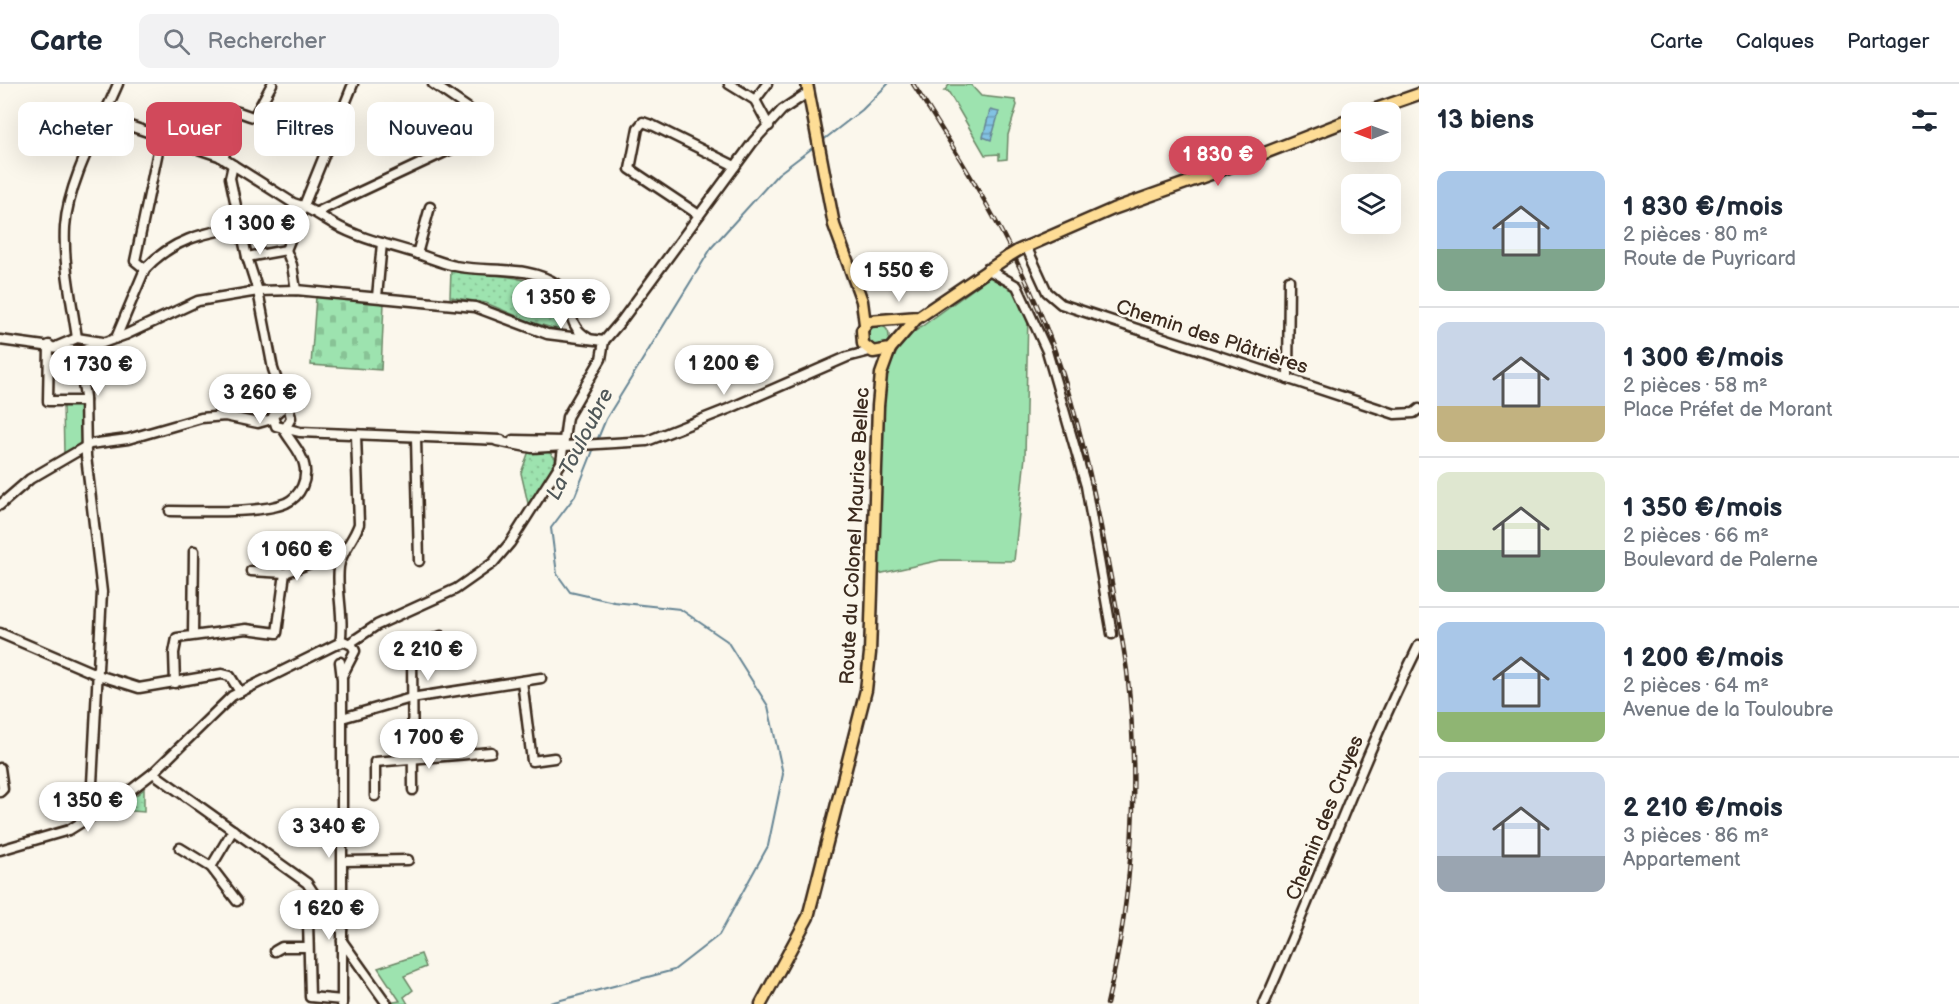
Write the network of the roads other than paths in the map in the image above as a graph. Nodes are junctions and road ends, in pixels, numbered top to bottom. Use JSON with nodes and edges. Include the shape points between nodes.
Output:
{"nodes":[{"id":1,"x":118,"y":84,"type":"edge"},
{"id":2,"x":272,"y":84,"type":"edge"},
{"id":3,"x":353,"y":84,"type":"edge"},
{"id":4,"x":433,"y":84,"type":"edge"},
{"id":5,"x":729,"y":84,"type":"edge"},
{"id":6,"x":766,"y":84,"type":"edge"},
{"id":7,"x":808,"y":88,"type":"edge"},
{"id":8,"x":1419,"y":94,"type":"edge"},
{"id":9,"x":755,"y":99,"type":"junction"},
{"id":10,"x":110,"y":102,"type":"edge"},
{"id":11,"x":1396,"y":102,"type":"edge"},
{"id":12,"x":1341,"y":123,"type":"edge"},
{"id":13,"x":769,"y":126,"type":"junction"},
{"id":14,"x":88,"y":156,"type":"edge"},
{"id":15,"x":157,"y":156,"type":"edge"},
{"id":16,"x":215,"y":156,"type":"edge"},
{"id":17,"x":223,"y":159,"type":"junction"},
{"id":18,"x":233,"y":165,"type":"junction"},
{"id":19,"x":735,"y":166,"type":"junction"},
{"id":20,"x":304,"y":206,"type":"junction"},
{"id":21,"x":430,"y":207,"type":"dead end"},
{"id":22,"x":317,"y":212,"type":"junction"},
{"id":23,"x":699,"y":214,"type":"junction"},
{"id":24,"x":240,"y":227,"type":"junction"},
{"id":25,"x":382,"y":243,"type":"junction"},
{"id":26,"x":1023,"y":248,"type":"junction"},
{"id":27,"x":286,"y":250,"type":"junction"},
{"id":28,"x":417,"y":254,"type":"junction"},
{"id":29,"x":247,"y":257,"type":"junction"},
{"id":30,"x":987,"y":268,"type":"junction"},
{"id":31,"x":145,"y":269,"type":"junction"},
{"id":32,"x":1289,"y":280,"type":"dead end"},
{"id":33,"x":856,"y":285,"type":"junction"},
{"id":34,"x":296,"y":290,"type":"junction"},
{"id":35,"x":258,"y":291,"type":"junction"},
{"id":36,"x":377,"y":297,"type":"junction"},
{"id":37,"x":917,"y":318,"type":"junction"},
{"id":38,"x":885,"y":320,"type":"junction"},
{"id":39,"x":865,"y":324,"type":"junction"},
{"id":40,"x":861,"y":336,"type":"junction"},
{"id":41,"x":116,"y":338,"type":"junction"},
{"id":42,"x":0,"y":340,"type":"edge"},
{"id":43,"x":591,"y":340,"type":"junction"},
{"id":44,"x":603,"y":341,"type":"junction"},
{"id":45,"x":78,"y":344,"type":"junction"},
{"id":46,"x":53,"y":346,"type":"junction"},
{"id":47,"x":892,"y":346,"type":"junction"},
{"id":48,"x":872,"y":352,"type":"junction"},
{"id":49,"x":847,"y":357,"type":"junction"},
{"id":50,"x":881,"y":374,"type":"junction"},
{"id":51,"x":275,"y":377,"type":"junction"},
{"id":52,"x":1288,"y":379,"type":"junction"},
{"id":53,"x":85,"y":401,"type":"junction"},
{"id":54,"x":280,"y":409,"type":"junction"},
{"id":55,"x":1419,"y":409,"type":"edge"},
{"id":56,"x":272,"y":419,"type":"junction"},
{"id":57,"x":288,"y":423,"type":"junction"},
{"id":58,"x":356,"y":435,"type":"junction"},
{"id":59,"x":416,"y":438,"type":"junction"},
{"id":60,"x":562,"y":444,"type":"junction"},
{"id":61,"x":87,"y":446,"type":"junction"},
{"id":62,"x":0,"y":505,"type":"edge"},
{"id":63,"x":170,"y":511,"type":"dead end"},
{"id":64,"x":194,"y":551,"type":"dead end"},
{"id":65,"x":342,"y":554,"type":"junction"},
{"id":66,"x":419,"y":561,"type":"dead end"},
{"id":67,"x":251,"y":571,"type":"dead end"},
{"id":68,"x":285,"y":573,"type":"junction"},
{"id":69,"x":0,"y":633,"type":"edge"},
{"id":70,"x":1112,"y":634,"type":"dead end"},
{"id":71,"x":193,"y":635,"type":"junction"},
{"id":72,"x":441,"y":636,"type":"dead end"},
{"id":73,"x":345,"y":644,"type":"junction"},
{"id":74,"x":1419,"y":645,"type":"edge"},
{"id":75,"x":318,"y":654,"type":"junction"},
{"id":76,"x":341,"y":661,"type":"junction"},
{"id":77,"x":98,"y":675,"type":"junction"},
{"id":78,"x":541,"y":678,"type":"dead end"},
{"id":79,"x":522,"y":681,"type":"junction"},
{"id":80,"x":175,"y":682,"type":"junction"},
{"id":81,"x":240,"y":692,"type":"junction"},
{"id":82,"x":411,"y":698,"type":"junction"},
{"id":83,"x":342,"y":718,"type":"junction"},
{"id":84,"x":491,"y":752,"type":"dead end"},
{"id":85,"x":412,"y":758,"type":"junction"},
{"id":86,"x":554,"y":758,"type":"dead end"},
{"id":87,"x":0,"y":768,"type":"edge"},
{"id":88,"x":153,"y":773,"type":"junction"},
{"id":89,"x":413,"y":790,"type":"dead end"},
{"id":90,"x":0,"y":792,"type":"edge"},
{"id":91,"x":375,"y":796,"type":"dead end"},
{"id":92,"x":94,"y":814,"type":"junction"},
{"id":93,"x":233,"y":830,"type":"junction"},
{"id":94,"x":180,"y":848,"type":"dead end"},
{"id":95,"x":0,"y":850,"type":"edge"},
{"id":96,"x":408,"y":860,"type":"dead end"},
{"id":97,"x":342,"y":861,"type":"junction"},
{"id":98,"x":211,"y":867,"type":"junction"},
{"id":99,"x":237,"y":901,"type":"dead end"},
{"id":100,"x":294,"y":913,"type":"dead end"},
{"id":101,"x":342,"y":930,"type":"junction"},
{"id":102,"x":342,"y":941,"type":"junction"},
{"id":103,"x":308,"y":947,"type":"junction"},
{"id":104,"x":275,"y":951,"type":"dead end"},
{"id":105,"x":342,"y":1002,"type":"edge"},
{"id":106,"x":387,"y":1004,"type":"edge"},
{"id":107,"x":761,"y":1004,"type":"edge"},
{"id":108,"x":1264,"y":1004,"type":"edge"}],
"edges":[{"from":1,"to":10,"type":"street"},
{"from":2,"to":17,"type":"street","via":[[254,117],[231,111],[221,117],[226,150]]},
{"from":3,"to":20,"type":"street"},
{"from":4,"to":22,"type":"street","via":[[468,108],[462,144]]},
{"from":5,"to":9,"type":"street"},
{"from":6,"to":9,"type":"street"},
{"from":7,"to":13,"type":"street"},
{"from":7,"to":33,"type":"main road","via":[[834,225]]},
{"from":8,"to":11,"type":"main road"},
{"from":9,"to":13,"type":"street"},
{"from":12,"to":26,"type":"main road","via":[[1113,209]]},
{"from":13,"to":19,"type":"street"},
{"from":14,"to":45,"type":"street","via":[[71,198],[65,226]]},
{"from":15,"to":31,"type":"street","via":[[135,261]]},
{"from":16,"to":17,"type":"street"},
{"from":17,"to":18,"type":"street"},
{"from":18,"to":20,"type":"street"},
{"from":18,"to":24,"type":"street","via":[[230,178]]},
{"from":19,"to":23,"type":"street"},
{"from":19,"to":23,"type":"street","via":[[654,126],[643,122],[638,128],[630,169]]},
{"from":20,"to":22,"type":"street"},
{"from":20,"to":27,"type":"street"},
{"from":21,"to":28,"type":"street"},
{"from":22,"to":25,"type":"street","via":[[332,223]]},
{"from":23,"to":44,"type":"street"},
{"from":24,"to":29,"type":"street"},
{"from":24,"to":31,"type":"street","via":[[187,238]]},
{"from":25,"to":28,"type":"street"},
{"from":25,"to":36,"type":"street"},
{"from":26,"to":30,"type":"main road","bridge":true},
{"from":26,"to":52,"type":"street","name":"Chemin des Plâtrières","via":[[1047,292],[1061,304]]},
{"from":27,"to":29,"type":"street"},
{"from":27,"to":34,"type":"street"},
{"from":28,"to":43,"type":"street","via":[[454,266],[528,272],[549,280],[565,294],[578,332]]},
{"from":29,"to":35,"type":"street"},
{"from":30,"to":37,"type":"main road"},
{"from":30,"to":70,"type":"street","via":[[1017,286],[1047,351],[1086,486]]},
{"from":31,"to":41,"type":"street"},
{"from":32,"to":52,"type":"street"},
{"from":33,"to":38,"type":"main road","via":[[865,302]]},
{"from":33,"to":39,"type":"main road"},
{"from":34,"to":35,"type":"street"},
{"from":34,"to":36,"type":"street"},
{"from":35,"to":41,"type":"street","via":[[198,301]]},
{"from":35,"to":51,"type":"street"},
{"from":36,"to":43,"type":"street","via":[[474,308],[547,334]]},
{"from":37,"to":38,"type":"main road","via":[[903,322]]},
{"from":37,"to":47,"type":"main road"},
{"from":38,"to":39,"type":"main road","via":[[876,318]]},
{"from":38,"to":47,"type":"main road","via":[[896,335]]},
{"from":39,"to":40,"type":"main road"},
{"from":40,"to":48,"type":"main road"},
{"from":40,"to":49,"type":"street"},
{"from":41,"to":45,"type":"street"},
{"from":42,"to":46,"type":"street"},
{"from":43,"to":44,"type":"street"},
{"from":44,"to":60,"type":"street","via":[[601,359],[567,417]]},
{"from":45,"to":46,"type":"street"},
{"from":45,"to":53,"type":"street"},
{"from":46,"to":53,"type":"street","via":[[48,401]]},
{"from":47,"to":48,"type":"main road"},
{"from":47,"to":50,"type":"main road","name":"Route du Colonel Maurice Bellec"},
{"from":48,"to":49,"type":"street"},
{"from":48,"to":50,"type":"main road","name":"Route du Colonel Maurice Bellec","via":[[878,358]]},
{"from":49,"to":60,"type":"street","via":[[647,441]]},
{"from":50,"to":107,"type":"main road","name":"Route du Colonel Maurice Bellec","via":[[866,690],[811,910]]},
{"from":51,"to":54,"type":"street","via":[[281,392]]},
{"from":51,"to":57,"type":"street","via":[[286,390]]},
{"from":52,"to":55,"type":"street","name":"Chemin des Plâtrières","via":[[1395,414]]},
{"from":53,"to":61,"type":"street"},
{"from":54,"to":56,"type":"street"},
{"from":54,"to":57,"type":"street"},
{"from":56,"to":57,"type":"street","via":[[276,426]]},
{"from":56,"to":61,"type":"street","via":[[258,423],[225,416],[201,418]]},
{"from":57,"to":58,"type":"street","via":[[309,432]]},
{"from":57,"to":63,"type":"street","via":[[304,464],[304,483],[299,494],[286,503],[261,507]]},
{"from":58,"to":59,"type":"street"},
{"from":58,"to":65,"type":"street","via":[[359,524]]},
{"from":59,"to":60,"type":"street"},
{"from":59,"to":66,"type":"street"},
{"from":60,"to":73,"type":"street","via":[[561,463],[522,527],[493,562],[456,589]]},
{"from":61,"to":62,"type":"street","via":[[30,479]]},
{"from":61,"to":77,"type":"street","via":[[102,592]]},
{"from":64,"to":71,"type":"street"},
{"from":65,"to":68,"type":"street"},
{"from":65,"to":73,"type":"street","via":[[339,567]]},
{"from":67,"to":68,"type":"street"},
{"from":68,"to":71,"type":"street","via":[[277,633],[246,629]]},
{"from":69,"to":77,"type":"street"},
{"from":71,"to":80,"type":"street","via":[[177,638]]},
{"from":72,"to":82,"type":"street","via":[[414,647]]},
{"from":73,"to":75,"type":"street"},
{"from":73,"to":76,"type":"street"},
{"from":73,"to":76,"type":"street","via":[[355,655]]},
{"from":74,"to":108,"type":"street","name":"Chemin des Cruyes","via":[[1378,729]]},
{"from":75,"to":76,"type":"street"},
{"from":75,"to":81,"type":"street"},
{"from":76,"to":83,"type":"street"},
{"from":77,"to":80,"type":"street","via":[[139,688]]},
{"from":77,"to":92,"type":"street","via":[[91,803]]},
{"from":78,"to":79,"type":"street"},
{"from":79,"to":82,"type":"street"},
{"from":79,"to":86,"type":"street","via":[[532,761]]},
{"from":80,"to":81,"type":"street","via":[[222,674],[230,676]]},
{"from":81,"to":88,"type":"street"},
{"from":82,"to":83,"type":"street"},
{"from":82,"to":85,"type":"street"},
{"from":83,"to":97,"type":"street"},
{"from":84,"to":85,"type":"street"},
{"from":85,"to":89,"type":"street"},
{"from":85,"to":91,"type":"street","via":[[375,762]]},
{"from":87,"to":90,"type":"street"},
{"from":88,"to":92,"type":"street"},
{"from":88,"to":93,"type":"street"},
{"from":92,"to":95,"type":"street","via":[[69,830]]},
{"from":93,"to":98,"type":"street"},
{"from":93,"to":101,"type":"street","via":[[307,883]]},
{"from":94,"to":98,"type":"street"},
{"from":96,"to":97,"type":"street"},
{"from":97,"to":101,"type":"street"},
{"from":98,"to":99,"type":"street"},
{"from":100,"to":103,"type":"street","via":[[308,921]]},
{"from":101,"to":102,"type":"street"},
{"from":102,"to":105,"type":"street"},
{"from":102,"to":106,"type":"street"},
{"from":103,"to":104,"type":"street","via":[[282,947]]},
{"from":103,"to":105,"type":"street","via":[[310,998]]}]}
